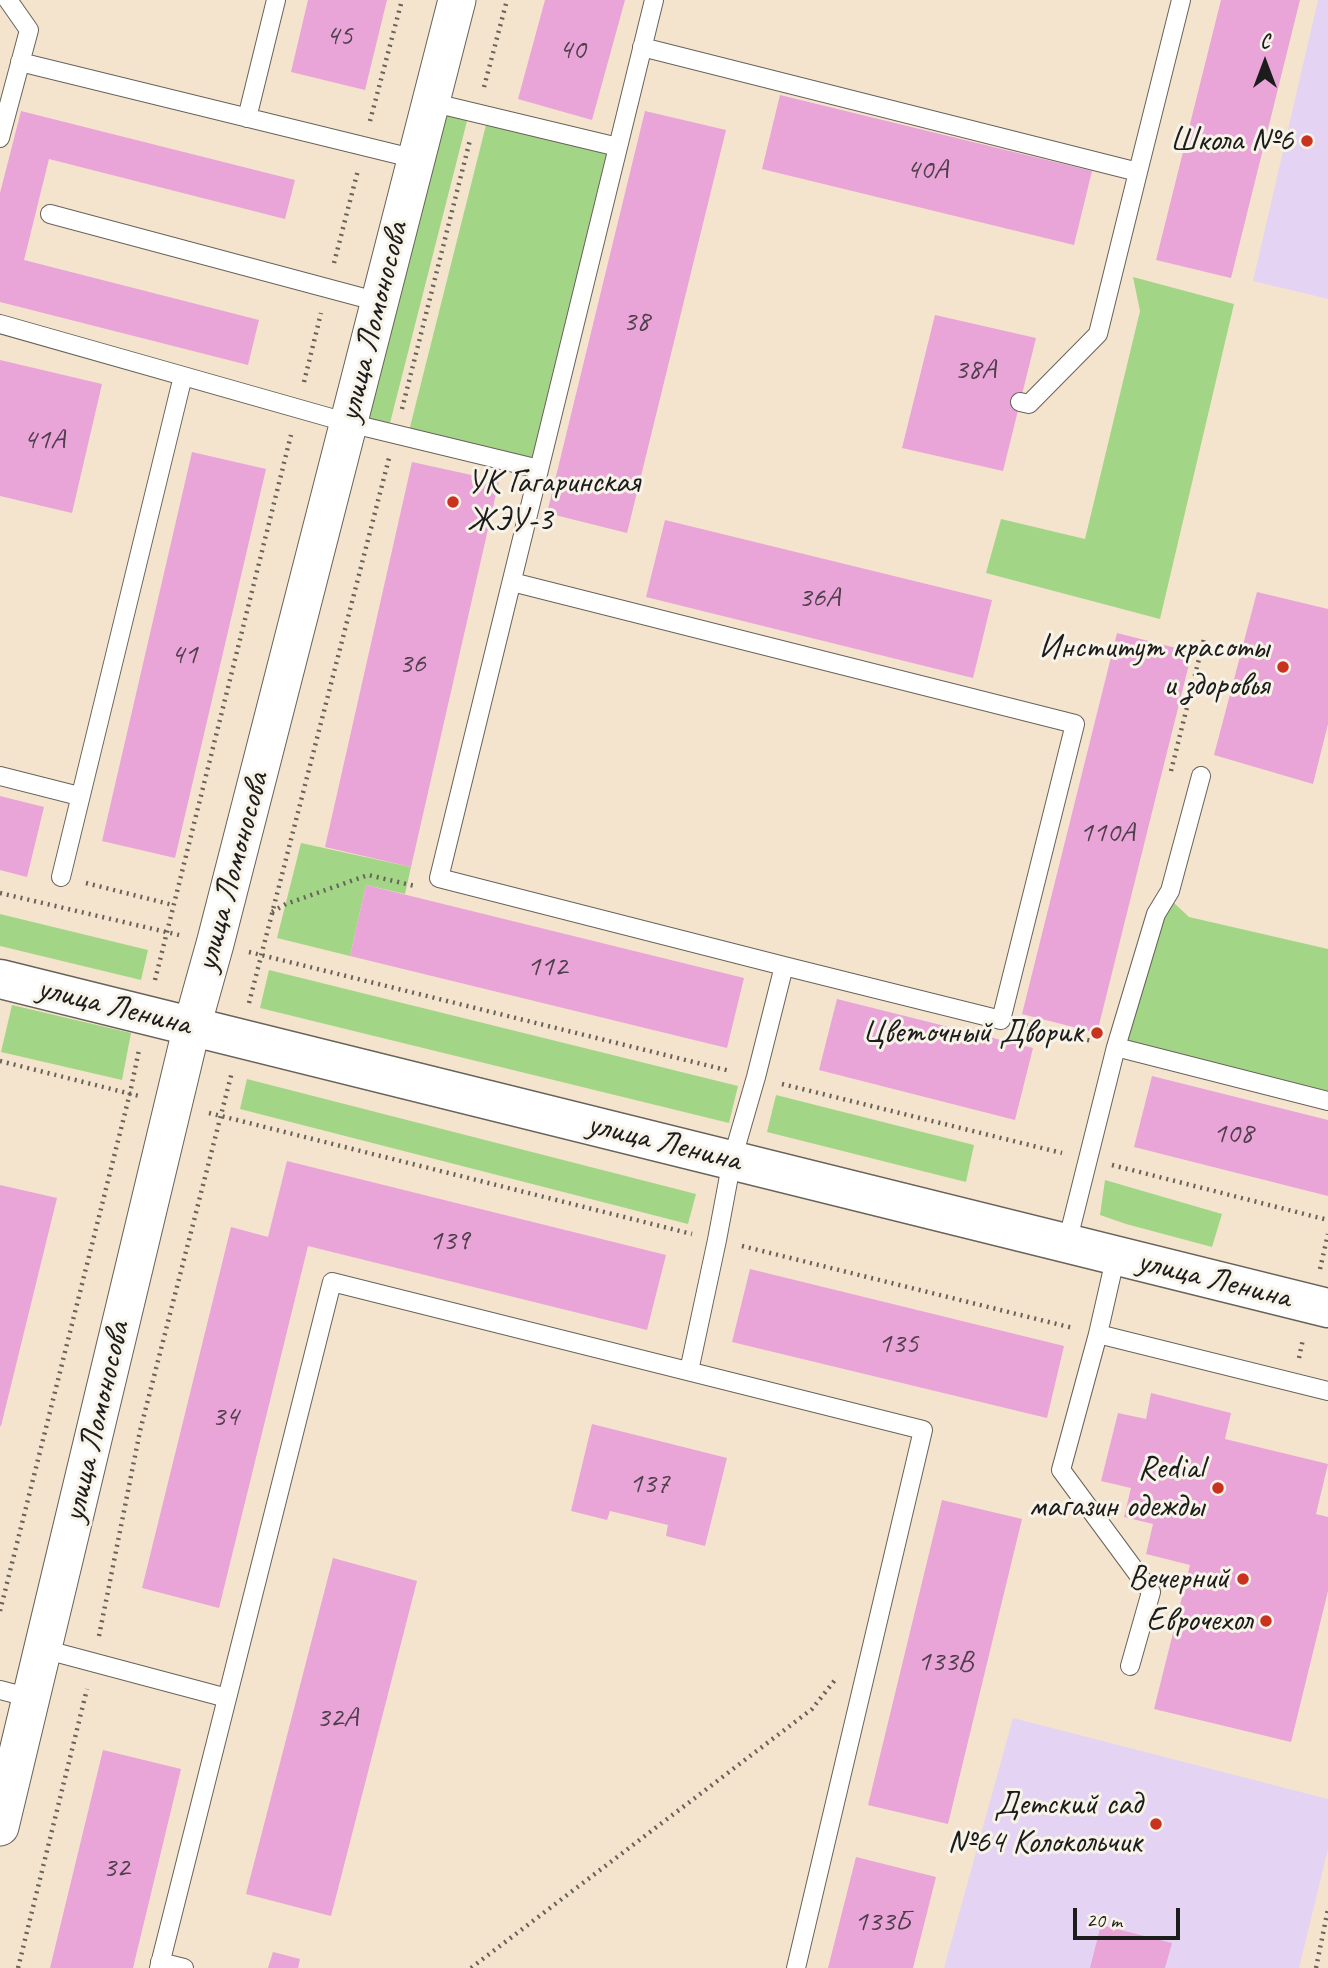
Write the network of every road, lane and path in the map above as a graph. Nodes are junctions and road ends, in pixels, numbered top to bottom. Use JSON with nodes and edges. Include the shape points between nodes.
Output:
{"nodes":[{"id":1,"x":8,"y":0,"type":"edge"},
{"id":2,"x":276,"y":0,"type":"edge"},
{"id":3,"x":402,"y":0,"type":"edge"},
{"id":4,"x":457,"y":0,"type":"edge"},
{"id":5,"x":507,"y":0,"type":"edge"},
{"id":6,"x":654,"y":0,"type":"edge"},
{"id":7,"x":1181,"y":0,"type":"edge"},
{"id":8,"x":642,"y":47,"type":"junction"},
{"id":9,"x":20,"y":62,"type":"junction"},
{"id":10,"x":430,"y":102,"type":"junction"},
{"id":11,"x":477,"y":113,"type":"junction"},
{"id":12,"x":247,"y":118,"type":"junction"},
{"id":13,"x":0,"y":138,"type":"edge"},
{"id":14,"x":364,"y":146,"type":"junction"},
{"id":15,"x":618,"y":147,"type":"junction"},
{"id":16,"x":416,"y":159,"type":"junction"},
{"id":17,"x":1138,"y":172,"type":"junction"},
{"id":18,"x":50,"y":214,"type":"dead end"},
{"id":19,"x":327,"y":288,"type":"junction"},
{"id":20,"x":379,"y":302,"type":"junction"},
{"id":21,"x":0,"y":324,"type":"edge"},
{"id":22,"x":183,"y":376,"type":"junction"},
{"id":23,"x":1020,"y":402,"type":"dead end"},
{"id":24,"x":297,"y":408,"type":"junction"},
{"id":25,"x":349,"y":423,"type":"junction"},
{"id":26,"x":395,"y":434,"type":"junction"},
{"id":27,"x":539,"y":469,"type":"junction"},
{"id":28,"x":512,"y":582,"type":"junction"},
{"id":29,"x":0,"y":776,"type":"edge"},
{"id":30,"x":1201,"y":776,"type":"dead end"},
{"id":31,"x":79,"y":796,"type":"junction"},
{"id":32,"x":61,"y":877,"type":"joint"},
{"id":33,"x":439,"y":878,"type":"junction"},
{"id":34,"x":0,"y":893,"type":"edge"},
{"id":35,"x":173,"y":905,"type":"junction"},
{"id":36,"x":272,"y":912,"type":"junction"},
{"id":37,"x":166,"y":932,"type":"junction"},
{"id":38,"x":215,"y":944,"type":"junction"},
{"id":39,"x":261,"y":955,"type":"junction"},
{"id":40,"x":784,"y":966,"type":"junction"},
{"id":41,"x":3,"y":984,"type":"edge"},
{"id":42,"x":146,"y":1015,"type":"junction"},
{"id":43,"x":1001,"y":1020,"type":"junction"},
{"id":44,"x":192,"y":1026,"type":"junction"},
{"id":45,"x":241,"y":1038,"type":"junction"},
{"id":46,"x":1116,"y":1047,"type":"junction"},
{"id":47,"x":0,"y":1061,"type":"edge"},
{"id":48,"x":756,"y":1077,"type":"junction"},
{"id":49,"x":130,"y":1093,"type":"junction"},
{"id":50,"x":1328,"y":1101,"type":"edge"},
{"id":51,"x":173,"y":1104,"type":"junction"},
{"id":52,"x":220,"y":1116,"type":"junction"},
{"id":53,"x":1088,"y":1159,"type":"junction"},
{"id":54,"x":732,"y":1160,"type":"junction"},
{"id":55,"x":1328,"y":1220,"type":"edge"},
{"id":56,"x":717,"y":1240,"type":"junction"},
{"id":57,"x":1067,"y":1243,"type":"junction"},
{"id":58,"x":1116,"y":1255,"type":"junction"},
{"id":59,"x":1328,"y":1308,"type":"edge"},
{"id":60,"x":1098,"y":1334,"type":"junction"},
{"id":61,"x":689,"y":1371,"type":"junction"},
{"id":62,"x":1328,"y":1391,"type":"edge"},
{"id":63,"x":0,"y":1611,"type":"edge"},
{"id":64,"x":43,"y":1649,"type":"junction"},
{"id":65,"x":94,"y":1663,"type":"junction"},
{"id":66,"x":1130,"y":1666,"type":"dead end"},
{"id":67,"x":836,"y":1679,"type":"dead end"},
{"id":68,"x":15,"y":1694,"type":"edge"},
{"id":69,"x":227,"y":1698,"type":"junction"},
{"id":70,"x":0,"y":1827,"type":"edge"},
{"id":71,"x":1328,"y":1909,"type":"edge"},
{"id":72,"x":160,"y":1965,"type":"edge"},
{"id":73,"x":18,"y":1968,"type":"edge"},
{"id":74,"x":184,"y":1968,"type":"edge"},
{"id":75,"x":471,"y":1968,"type":"edge"},
{"id":76,"x":796,"y":1968,"type":"edge"},
{"id":77,"x":1316,"y":1968,"type":"edge"}],
"edges":[{"from":1,"to":9,"type":"lane","via":[[29,30]]},
{"from":2,"to":12,"type":"lane"},
{"from":3,"to":14,"type":"path"},
{"from":4,"to":10,"type":"street","name":"улица Ломоносова"},
{"from":5,"to":11,"type":"path"},
{"from":6,"to":8,"type":"lane"},
{"from":7,"to":17,"type":"lane"},
{"from":8,"to":15,"type":"lane"},
{"from":8,"to":17,"type":"lane"},
{"from":9,"to":12,"type":"lane"},
{"from":9,"to":13,"type":"lane"},
{"from":10,"to":11,"type":"lane"},
{"from":10,"to":16,"type":"street","name":"улица Ломоносова"},
{"from":11,"to":15,"type":"lane"},
{"from":11,"to":26,"type":"path"},
{"from":12,"to":14,"type":"lane"},
{"from":14,"to":16,"type":"lane"},
{"from":14,"to":19,"type":"path"},
{"from":15,"to":27,"type":"lane"},
{"from":16,"to":20,"type":"street","name":"улица Ломоносова"},
{"from":17,"to":23,"type":"lane","via":[[1098,334],[1029,404]]},
{"from":18,"to":19,"type":"lane"},
{"from":19,"to":20,"type":"lane"},
{"from":19,"to":24,"type":"path"},
{"from":20,"to":25,"type":"street","name":"улица Ломоносова"},
{"from":21,"to":22,"type":"lane"},
{"from":22,"to":24,"type":"lane"},
{"from":22,"to":31,"type":"lane"},
{"from":24,"to":25,"type":"lane"},
{"from":24,"to":35,"type":"path"},
{"from":25,"to":26,"type":"lane"},
{"from":25,"to":38,"type":"street","name":"улица Ломоносова"},
{"from":26,"to":27,"type":"lane"},
{"from":26,"to":36,"type":"path"},
{"from":27,"to":28,"type":"lane"},
{"from":28,"to":33,"type":"lane"},
{"from":28,"to":43,"type":"lane","via":[[1076,724]]},
{"from":29,"to":31,"type":"lane"},
{"from":30,"to":46,"type":"lane","via":[[1170,891],[1156,914]]},
{"from":31,"to":32,"type":"lane"},
{"from":32,"to":35,"type":"path"},
{"from":33,"to":36,"type":"path","via":[[427,889],[368,875]]},
{"from":33,"to":40,"type":"lane"},
{"from":34,"to":37,"type":"path"},
{"from":35,"to":37,"type":"path"},
{"from":36,"to":39,"type":"path"},
{"from":37,"to":38,"type":"path"},
{"from":37,"to":42,"type":"path"},
{"from":38,"to":39,"type":"path"},
{"from":38,"to":44,"type":"street","name":"улица Ломоносова"},
{"from":39,"to":45,"type":"path"},
{"from":39,"to":48,"type":"path"},
{"from":40,"to":43,"type":"lane"},
{"from":40,"to":48,"type":"lane"},
{"from":41,"to":42,"type":"street","name":"улица Ленина"},
{"from":42,"to":44,"type":"street","name":"улица Ленина"},
{"from":42,"to":49,"type":"path"},
{"from":43,"to":46,"type":"path"},
{"from":44,"to":45,"type":"street","name":"улица Ленина"},
{"from":44,"to":51,"type":"street","name":"улица Ломоносова"},
{"from":45,"to":52,"type":"path"},
{"from":45,"to":54,"type":"street","name":"улица Ленина"},
{"from":46,"to":50,"type":"lane"},
{"from":46,"to":53,"type":"lane"},
{"from":47,"to":49,"type":"path"},
{"from":48,"to":53,"type":"path"},
{"from":48,"to":54,"type":"lane"},
{"from":49,"to":51,"type":"path"},
{"from":49,"to":63,"type":"path"},
{"from":51,"to":52,"type":"path"},
{"from":51,"to":64,"type":"street","name":"улица Ломоносова"},
{"from":52,"to":56,"type":"path"},
{"from":52,"to":65,"type":"path","via":[[140,1431]]},
{"from":53,"to":55,"type":"path"},
{"from":53,"to":57,"type":"lane"},
{"from":54,"to":56,"type":"lane"},
{"from":54,"to":57,"type":"street","name":"улица Ленина"},
{"from":56,"to":60,"type":"path"},
{"from":56,"to":61,"type":"lane"},
{"from":57,"to":58,"type":"street","name":"улица Ленина"},
{"from":58,"to":59,"type":"street","name":"улица Ленина"},
{"from":58,"to":60,"type":"lane"},
{"from":60,"to":62,"type":"lane"},
{"from":60,"to":66,"type":"lane","via":[[1061,1470],[1151,1592]]},
{"from":61,"to":69,"type":"lane","via":[[332,1282]]},
{"from":61,"to":76,"type":"lane","via":[[923,1430]]},
{"from":64,"to":65,"type":"lane"},
{"from":64,"to":68,"type":"street","name":"улица Ломоносова"},
{"from":65,"to":69,"type":"lane"},
{"from":65,"to":73,"type":"path"},
{"from":67,"to":75,"type":"path","via":[[812,1709]]},
{"from":68,"to":70,"type":"street","name":"улица Ломоносова"},
{"from":69,"to":72,"type":"lane"},
{"from":71,"to":77,"type":"path"},
{"from":72,"to":74,"type":"lane"}]}
